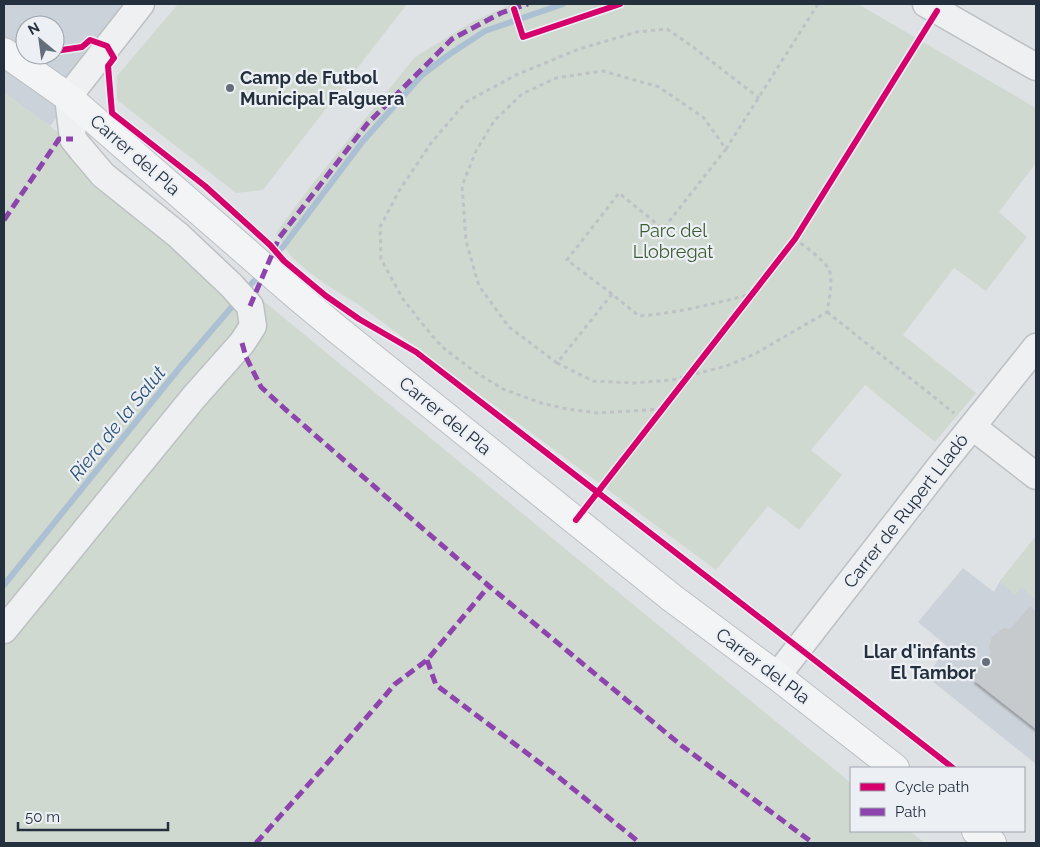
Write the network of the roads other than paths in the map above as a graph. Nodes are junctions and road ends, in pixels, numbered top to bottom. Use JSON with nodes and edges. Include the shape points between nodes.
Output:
{"nodes":[{"id":1,"x":141,"y":4,"type":"edge"},
{"id":2,"x":932,"y":7,"type":"edge"},
{"id":3,"x":4,"y":52,"type":"edge"},
{"id":4,"x":1036,"y":67,"type":"edge"},
{"id":5,"x":68,"y":97,"type":"junction"},
{"id":6,"x":1036,"y":347,"type":"edge"},
{"id":7,"x":973,"y":427,"type":"junction"},
{"id":8,"x":1036,"y":476,"type":"edge"},
{"id":9,"x":4,"y":630,"type":"edge"},
{"id":10,"x":777,"y":676,"type":"junction"},
{"id":11,"x":894,"y":767,"type":"edge"},
{"id":12,"x":977,"y":832,"type":"edge"},
{"id":13,"x":992,"y":843,"type":"edge"}],
"edges":[{"from":1,"to":5,"type":"street"},
{"from":2,"to":4,"type":"street"},
{"from":3,"to":5,"type":"main road","name":"Carrer del Pla"},
{"from":5,"to":9,"type":"street","via":[[73,139],[103,175],[178,235],[231,285],[250,306],[253,326]]},
{"from":5,"to":10,"type":"main road","name":"Carrer del Pla","via":[[297,296],[672,598]]},
{"from":6,"to":7,"type":"street","name":"Carrer de Rupert Lladó"},
{"from":7,"to":8,"type":"street"},
{"from":7,"to":10,"type":"street","name":"Carrer de Rupert Lladó"},
{"from":10,"to":11,"type":"main road","name":"Carrer del Pla"},
{"from":12,"to":13,"type":"main road"}]}
